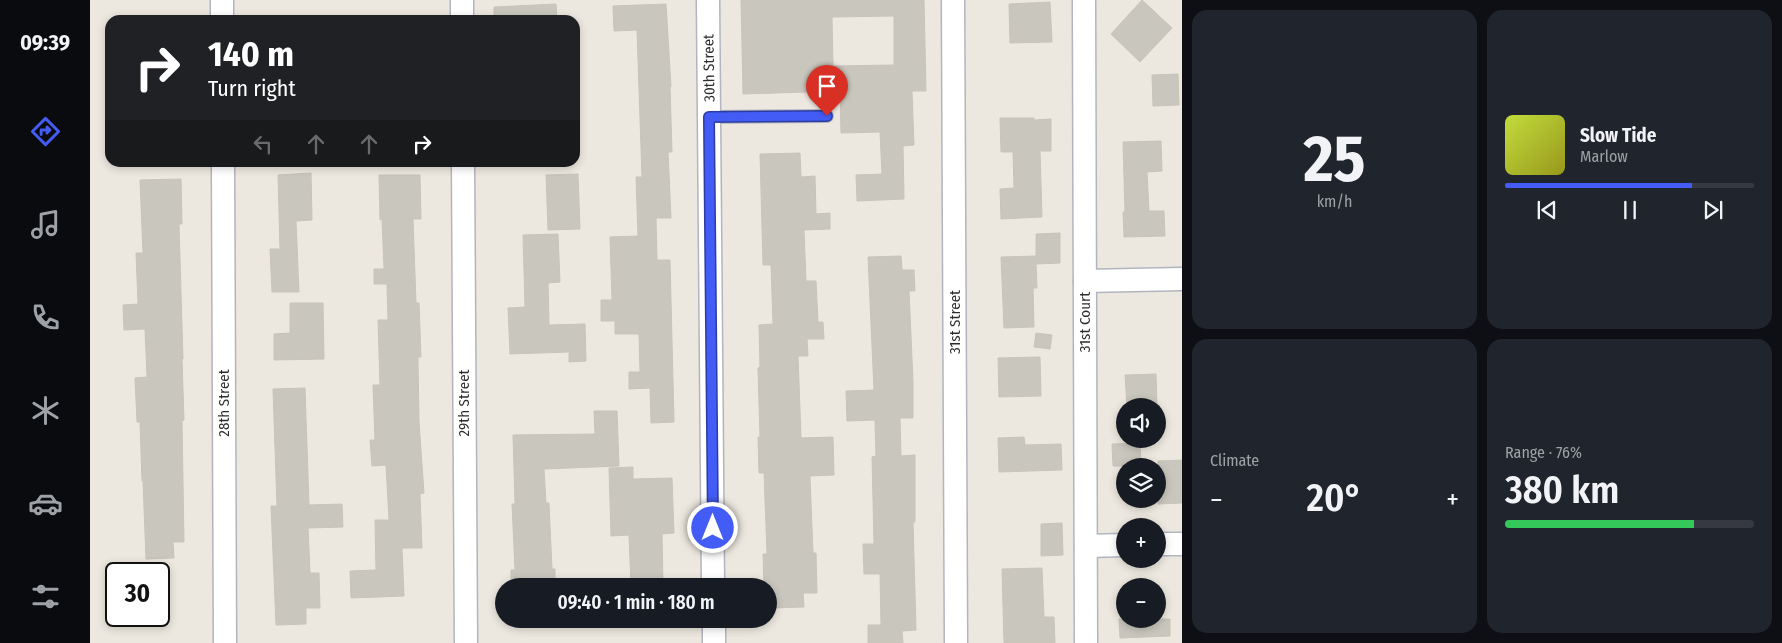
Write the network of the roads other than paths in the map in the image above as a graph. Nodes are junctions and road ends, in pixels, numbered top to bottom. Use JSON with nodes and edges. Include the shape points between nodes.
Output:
{"nodes":[{"id":1,"x":222,"y":0,"type":"edge"},
{"id":2,"x":462,"y":0,"type":"edge"},
{"id":3,"x":708,"y":0,"type":"edge"},
{"id":4,"x":953,"y":0,"type":"edge"},
{"id":5,"x":1084,"y":0,"type":"edge"},
{"id":6,"x":222,"y":15,"type":"edge"},
{"id":7,"x":462,"y":15,"type":"edge"},
{"id":8,"x":827,"y":116,"type":"dead end"},
{"id":9,"x":709,"y":117,"type":"junction"},
{"id":10,"x":223,"y":167,"type":"edge"},
{"id":11,"x":463,"y":167,"type":"edge"},
{"id":12,"x":1182,"y":280,"type":"edge"},
{"id":13,"x":1085,"y":281,"type":"junction"},
{"id":14,"x":1166,"y":544,"type":"edge"},
{"id":15,"x":1182,"y":544,"type":"edge"},
{"id":16,"x":1116,"y":545,"type":"edge"},
{"id":17,"x":1086,"y":546,"type":"junction"},
{"id":18,"x":713,"y":578,"type":"edge"},
{"id":19,"x":714,"y":628,"type":"edge"},
{"id":20,"x":225,"y":643,"type":"edge"},
{"id":21,"x":466,"y":643,"type":"edge"},
{"id":22,"x":714,"y":643,"type":"edge"},
{"id":23,"x":956,"y":643,"type":"edge"},
{"id":24,"x":1086,"y":643,"type":"edge"}],
"edges":[{"from":1,"to":6,"type":"street"},
{"from":2,"to":7,"type":"street"},
{"from":3,"to":9,"type":"street","name":"30th Street"},
{"from":4,"to":23,"type":"street","name":"31st Street"},
{"from":5,"to":13,"type":"street","name":"31st Court"},
{"from":8,"to":9,"type":"lane"},
{"from":9,"to":18,"type":"street","name":"30th Street"},
{"from":10,"to":20,"type":"street","name":"28th Street"},
{"from":11,"to":21,"type":"street","name":"29th Street"},
{"from":12,"to":13,"type":"street"},
{"from":13,"to":17,"type":"street","name":"31st Court"},
{"from":14,"to":15,"type":"street"},
{"from":16,"to":17,"type":"street"},
{"from":17,"to":24,"type":"street","name":"31st Court"},
{"from":19,"to":22,"type":"street"}]}
